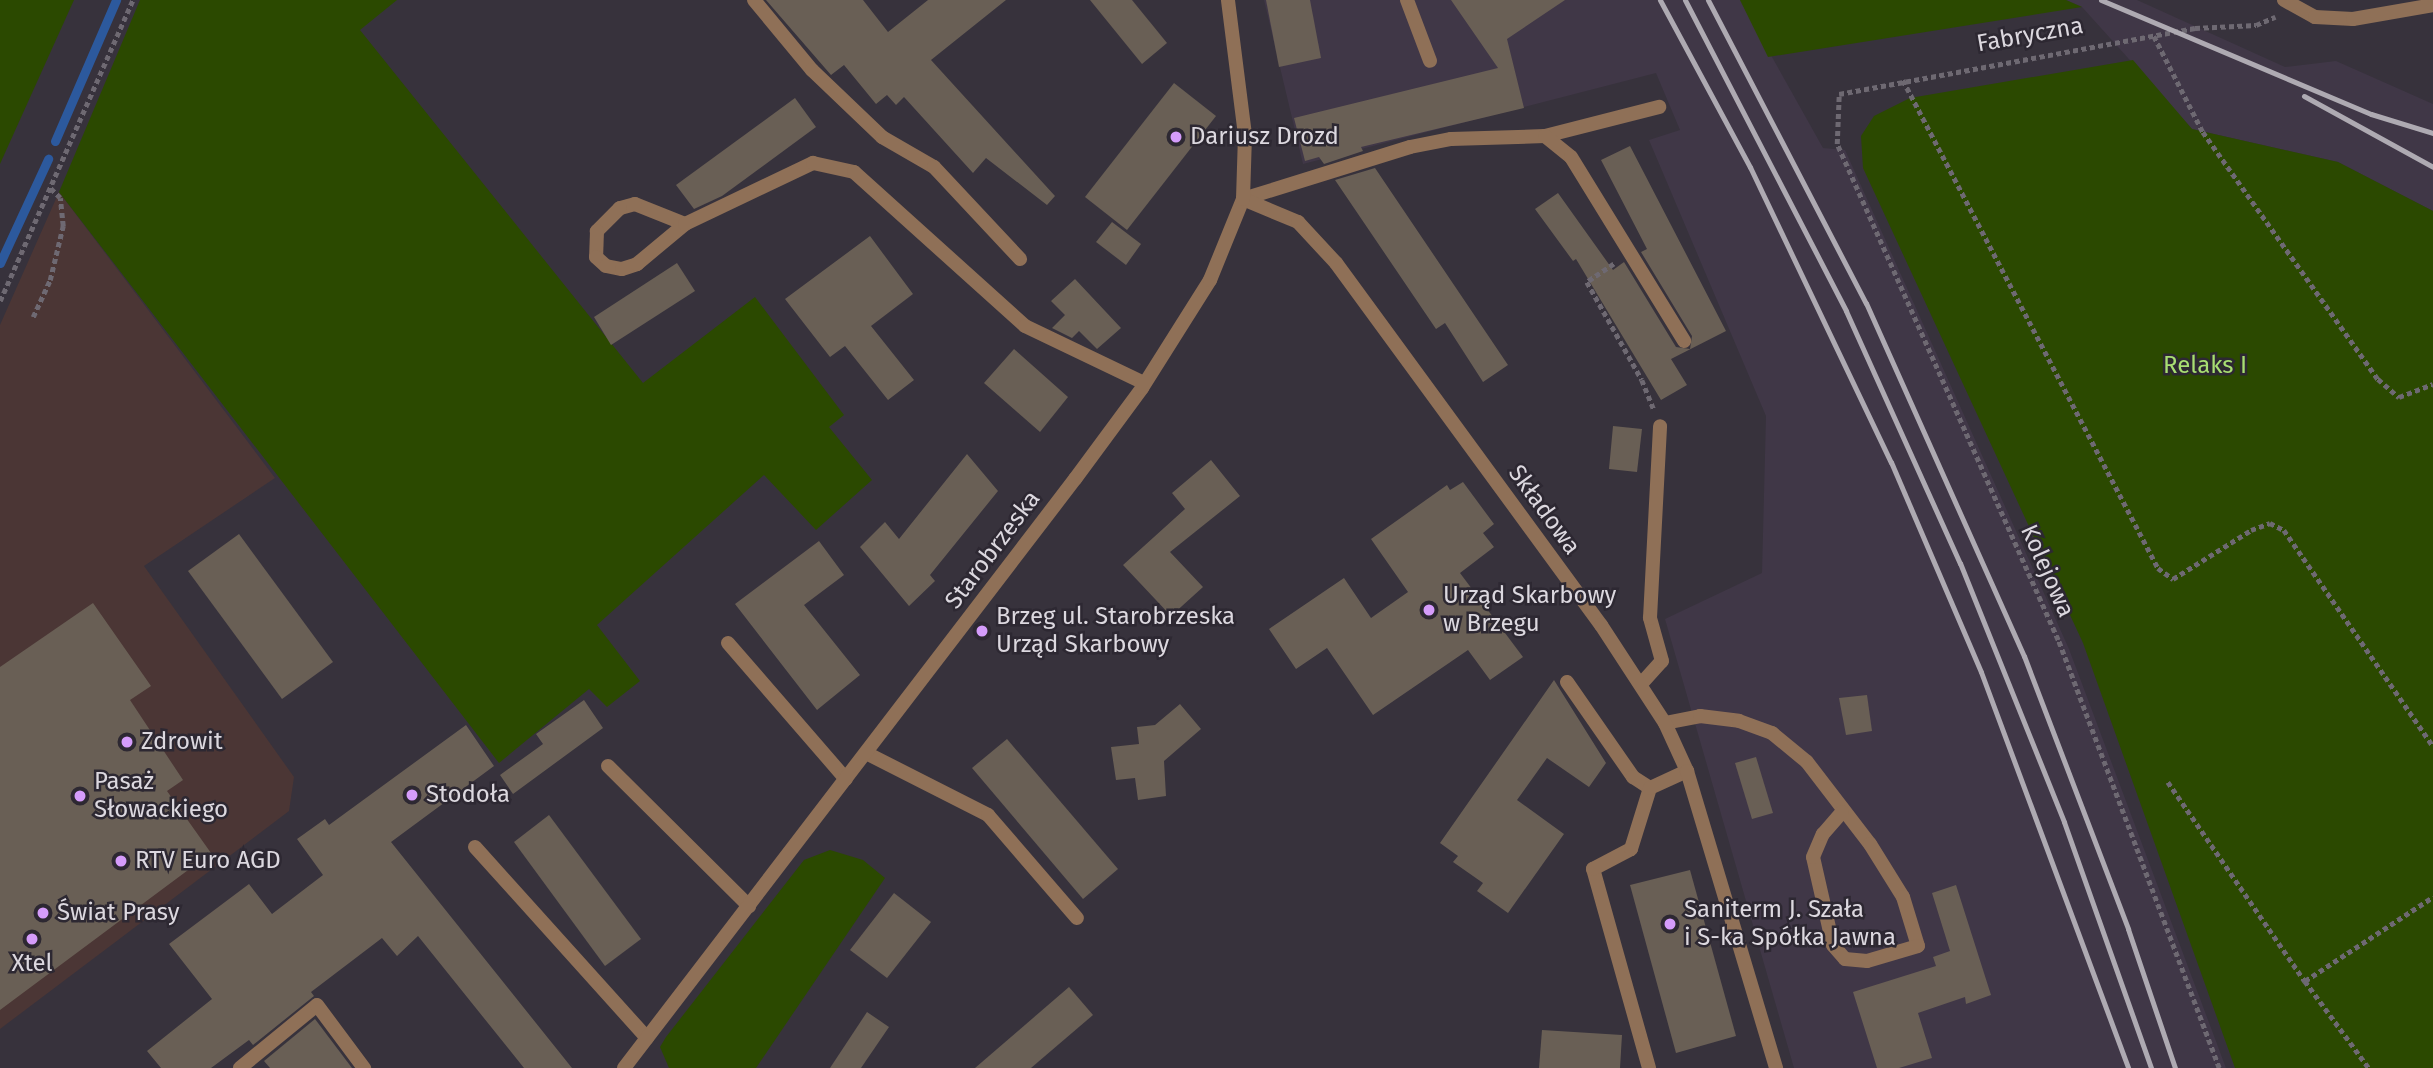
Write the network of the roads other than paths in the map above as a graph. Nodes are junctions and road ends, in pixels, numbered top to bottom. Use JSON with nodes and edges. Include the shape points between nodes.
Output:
{"nodes":[{"id":1,"x":754,"y":0,"type":"edge"},
{"id":2,"x":1228,"y":0,"type":"edge"},
{"id":3,"x":1407,"y":0,"type":"edge"},
{"id":4,"x":2289,"y":4,"type":"edge"},
{"id":5,"x":2433,"y":5,"type":"edge"},
{"id":6,"x":1430,"y":61,"type":"dead end"},
{"id":7,"x":1659,"y":107,"type":"dead end"},
{"id":8,"x":1545,"y":136,"type":"junction"},
{"id":9,"x":1243,"y":199,"type":"junction"},
{"id":10,"x":685,"y":224,"type":"junction"},
{"id":11,"x":1020,"y":259,"type":"dead end"},
{"id":12,"x":1684,"y":341,"type":"dead end"},
{"id":13,"x":1144,"y":383,"type":"junction"},
{"id":14,"x":1660,"y":426,"type":"road end"},
{"id":15,"x":727,"y":643,"type":"dead end"},
{"id":16,"x":1567,"y":682,"type":"dead end"},
{"id":17,"x":1641,"y":684,"type":"junction"},
{"id":18,"x":1665,"y":723,"type":"junction"},
{"id":19,"x":866,"y":753,"type":"junction"},
{"id":20,"x":608,"y":766,"type":"dead end"},
{"id":21,"x":1687,"y":771,"type":"junction"},
{"id":22,"x":846,"y":779,"type":"junction"},
{"id":23,"x":1650,"y":789,"type":"junction"},
{"id":24,"x":1842,"y":812,"type":"junction"},
{"id":25,"x":475,"y":847,"type":"dead end"},
{"id":26,"x":749,"y":906,"type":"junction"},
{"id":27,"x":1077,"y":918,"type":"dead end"},
{"id":28,"x":647,"y":1038,"type":"junction"},
{"id":29,"x":628,"y":1067,"type":"edge"},
{"id":30,"x":1771,"y":1067,"type":"edge"},
{"id":31,"x":240,"y":1068,"type":"edge"},
{"id":32,"x":364,"y":1068,"type":"edge"},
{"id":33,"x":1649,"y":1068,"type":"edge"}],
"edges":[{"from":1,"to":11,"type":"street","via":[[812,70],[882,137],[934,167]]},
{"from":2,"to":9,"type":"street","name":"Starobrzeska","via":[[1244,124]]},
{"from":3,"to":6,"type":"street"},
{"from":4,"to":5,"type":"street","via":[[2315,17],[2353,19]]},
{"from":7,"to":8,"type":"street"},
{"from":8,"to":9,"type":"street","via":[[1451,139],[1410,147]]},
{"from":8,"to":12,"type":"street","via":[[1571,157]]},
{"from":9,"to":13,"type":"street","name":"Starobrzeska","via":[[1210,280]]},
{"from":9,"to":17,"type":"street","name":"Składowa","via":[[1298,222],[1336,263]]},
{"from":10,"to":10,"type":"street","via":[[637,264],[622,269],[606,266],[596,257],[597,231],[620,208],[635,204]]},
{"from":10,"to":13,"type":"street","via":[[813,163],[854,172],[1024,326]]},
{"from":13,"to":19,"type":"street","name":"Starobrzeska"},
{"from":14,"to":17,"type":"street","via":[[1650,618],[1662,661]]},
{"from":15,"to":22,"type":"street"},
{"from":16,"to":23,"type":"street","via":[[1633,777]]},
{"from":17,"to":18,"type":"street","name":"Składowa"},
{"from":18,"to":21,"type":"street","name":"Składowa"},
{"from":18,"to":24,"type":"street","via":[[1700,716],[1739,721],[1772,733],[1807,762]]},
{"from":19,"to":22,"type":"street","name":"Starobrzeska"},
{"from":19,"to":27,"type":"street","via":[[988,815]]},
{"from":20,"to":26,"type":"street"},
{"from":21,"to":23,"type":"street"},
{"from":21,"to":30,"type":"street","name":"Składowa"},
{"from":22,"to":26,"type":"street","name":"Starobrzeska"},
{"from":23,"to":33,"type":"street","via":[[1631,849],[1593,869]]},
{"from":24,"to":24,"type":"street","via":[[1823,834],[1813,857],[1833,945],[1845,959],[1867,961],[1918,946],[1903,897],[1870,844]]},
{"from":25,"to":28,"type":"street"},
{"from":26,"to":28,"type":"street","name":"Starobrzeska"},
{"from":28,"to":29,"type":"street","name":"Starobrzeska"},
{"from":31,"to":32,"type":"street","via":[[317,1005]]}]}
